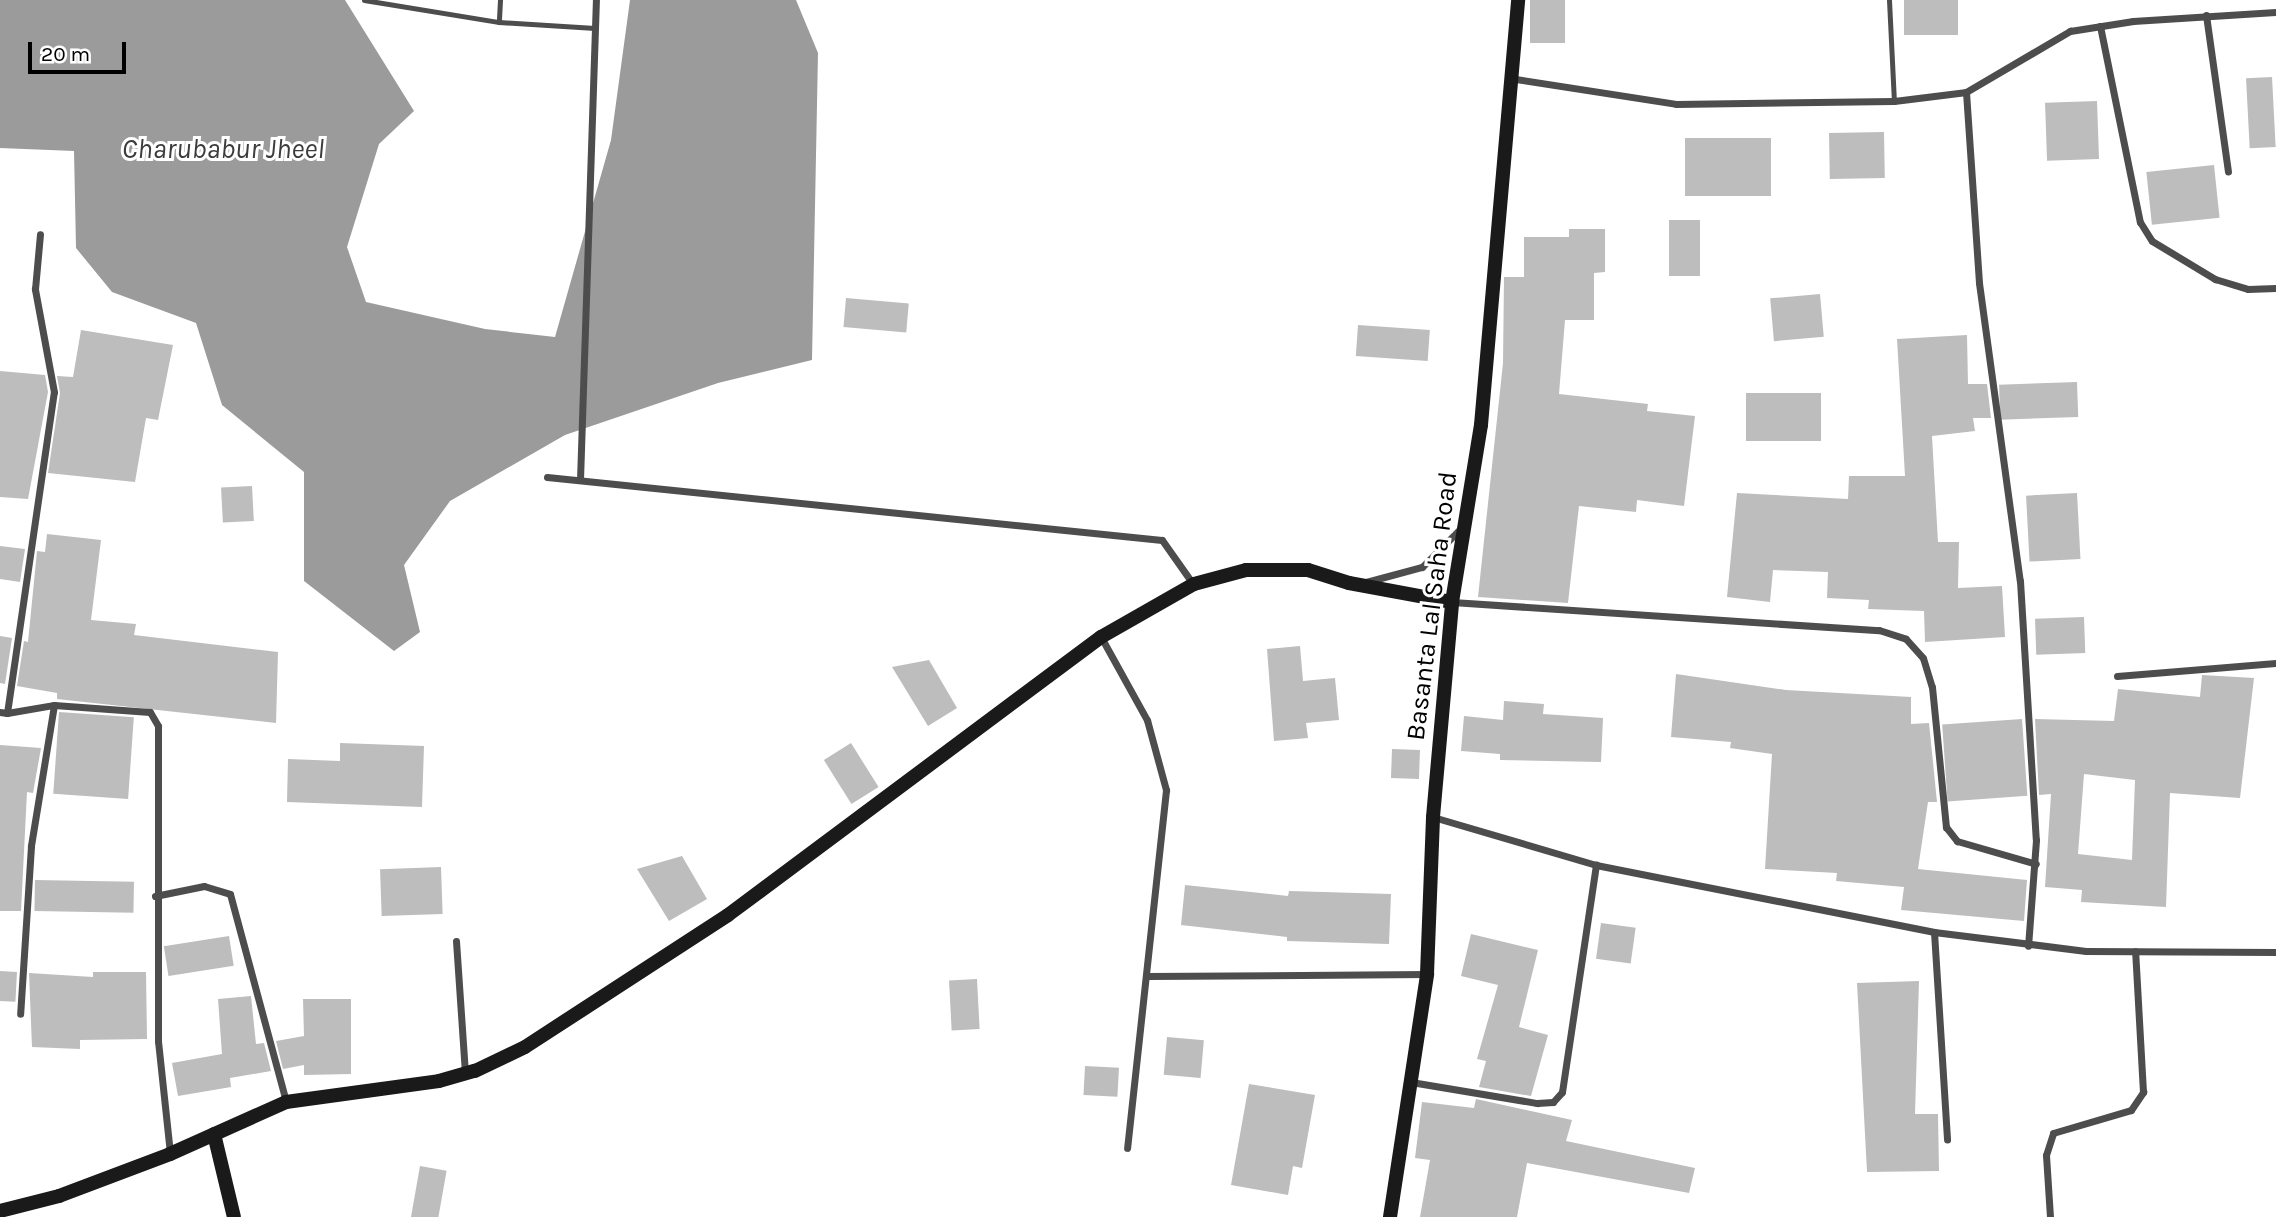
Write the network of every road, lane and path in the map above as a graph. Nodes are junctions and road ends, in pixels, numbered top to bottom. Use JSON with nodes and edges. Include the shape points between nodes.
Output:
{"nodes":[{"id":1,"x":364,"y":0,"type":"edge"},
{"id":2,"x":500,"y":0,"type":"edge"},
{"id":3,"x":596,"y":0,"type":"edge"},
{"id":4,"x":1518,"y":0,"type":"edge"},
{"id":5,"x":1889,"y":0,"type":"edge"},
{"id":6,"x":2276,"y":12,"type":"edge"},
{"id":7,"x":2206,"y":15,"type":"junction"},
{"id":8,"x":499,"y":22,"type":"junction"},
{"id":9,"x":2100,"y":26,"type":"junction"},
{"id":10,"x":595,"y":28,"type":"junction"},
{"id":11,"x":1508,"y":78,"type":"junction"},
{"id":12,"x":1966,"y":92,"type":"junction"},
{"id":13,"x":1894,"y":101,"type":"junction"},
{"id":14,"x":2228,"y":171,"type":"dead end"},
{"id":15,"x":40,"y":234,"type":"dead end"},
{"id":16,"x":2276,"y":288,"type":"edge"},
{"id":17,"x":547,"y":477,"type":"dead end"},
{"id":18,"x":580,"y":480,"type":"junction"},
{"id":19,"x":1464,"y":524,"type":"junction"},
{"id":20,"x":1349,"y":583,"type":"junction"},
{"id":21,"x":1194,"y":584,"type":"junction"},
{"id":22,"x":1452,"y":602,"type":"junction"},
{"id":23,"x":1101,"y":637,"type":"junction"},
{"id":24,"x":2276,"y":663,"type":"edge"},
{"id":25,"x":2117,"y":676,"type":"dead end"},
{"id":26,"x":54,"y":705,"type":"junction"},
{"id":27,"x":3,"y":712,"type":"edge"},
{"id":28,"x":1433,"y":817,"type":"junction"},
{"id":29,"x":2036,"y":864,"type":"junction"},
{"id":30,"x":1595,"y":865,"type":"junction"},
{"id":31,"x":155,"y":896,"type":"junction"},
{"id":32,"x":1934,"y":932,"type":"junction"},
{"id":33,"x":456,"y":940,"type":"dead end"},
{"id":34,"x":2028,"y":946,"type":"junction"},
{"id":35,"x":2135,"y":951,"type":"junction"},
{"id":36,"x":2276,"y":952,"type":"edge"},
{"id":37,"x":1427,"y":974,"type":"junction"},
{"id":38,"x":1148,"y":976,"type":"junction"},
{"id":39,"x":20,"y":1014,"type":"dead end"},
{"id":40,"x":465,"y":1074,"type":"junction"},
{"id":41,"x":1410,"y":1082,"type":"junction"},
{"id":42,"x":286,"y":1102,"type":"junction"},
{"id":43,"x":214,"y":1135,"type":"junction"},
{"id":44,"x":1947,"y":1140,"type":"dead end"},
{"id":45,"x":1128,"y":1148,"type":"dead end"},
{"id":46,"x":170,"y":1154,"type":"junction"},
{"id":47,"x":0,"y":1211,"type":"edge"},
{"id":48,"x":234,"y":1217,"type":"edge"},
{"id":49,"x":1390,"y":1217,"type":"edge"},
{"id":50,"x":2050,"y":1217,"type":"edge"}],
"edges":[{"from":1,"to":8,"type":"lane"},
{"from":2,"to":8,"type":"lane"},
{"from":3,"to":10,"type":"street"},
{"from":4,"to":11,"type":"street","name":"Basanta Lal Saha Road"},
{"from":5,"to":13,"type":"lane"},
{"from":6,"to":7,"type":"street"},
{"from":7,"to":9,"type":"street"},
{"from":7,"to":14,"type":"street"},
{"from":8,"to":10,"type":"lane"},
{"from":9,"to":12,"type":"street","via":[[2070,31]]},
{"from":9,"to":16,"type":"street","via":[[2140,222],[2152,241],[2215,279],[2248,289]]},
{"from":10,"to":18,"type":"street"},
{"from":11,"to":13,"type":"street","via":[[1676,104]]},
{"from":11,"to":19,"type":"street","name":"Basanta Lal Saha Road","via":[[1481,425]]},
{"from":12,"to":13,"type":"street"},
{"from":12,"to":29,"type":"street","via":[[1979,283],[2016,529]]},
{"from":15,"to":27,"type":"street","via":[[35,289],[54,392]]},
{"from":17,"to":18,"type":"street"},
{"from":18,"to":21,"type":"street","via":[[1163,540]]},
{"from":19,"to":20,"type":"street","via":[[1422,567]]},
{"from":19,"to":22,"type":"street","name":"Basanta Lal Saha Road"},
{"from":20,"to":21,"type":"street","via":[[1308,570],[1246,570]]},
{"from":20,"to":22,"type":"street"},
{"from":21,"to":23,"type":"street"},
{"from":22,"to":28,"type":"street","name":"Basanta Lal Saha Road"},
{"from":22,"to":29,"type":"street","via":[[1879,630],[1906,639],[1923,658],[1933,687],[1947,827],[1957,841]]},
{"from":23,"to":38,"type":"street","via":[[1147,720],[1166,790]]},
{"from":23,"to":40,"type":"street","via":[[728,915],[570,1020]]},
{"from":24,"to":25,"type":"street"},
{"from":26,"to":27,"type":"street"},
{"from":26,"to":31,"type":"street","via":[[150,712],[158,726]]},
{"from":26,"to":39,"type":"street","via":[[31,846]]},
{"from":28,"to":30,"type":"street"},
{"from":28,"to":37,"type":"street","name":"Basanta Lal Saha Road"},
{"from":29,"to":34,"type":"street"},
{"from":30,"to":32,"type":"street"},
{"from":30,"to":41,"type":"street","via":[[1563,1093],[1553,1102],[1538,1103]]},
{"from":31,"to":42,"type":"street","via":[[204,886],[230,894]]},
{"from":31,"to":46,"type":"street","via":[[158,1041]]},
{"from":32,"to":34,"type":"street"},
{"from":32,"to":44,"type":"street"},
{"from":33,"to":40,"type":"street"},
{"from":34,"to":35,"type":"street"},
{"from":35,"to":36,"type":"street"},
{"from":35,"to":50,"type":"street","via":[[2143,1093],[2131,1110],[2053,1133],[2046,1155]]},
{"from":37,"to":38,"type":"street"},
{"from":37,"to":41,"type":"street","name":"Basanta Lal Saha Road"},
{"from":38,"to":45,"type":"street"},
{"from":40,"to":42,"type":"street","via":[[388,1091]]},
{"from":41,"to":49,"type":"street","name":"Basanta Lal Saha Road"},
{"from":42,"to":43,"type":"street"},
{"from":43,"to":46,"type":"street"},
{"from":43,"to":48,"type":"street"},
{"from":46,"to":47,"type":"street","via":[[59,1196]]}]}
